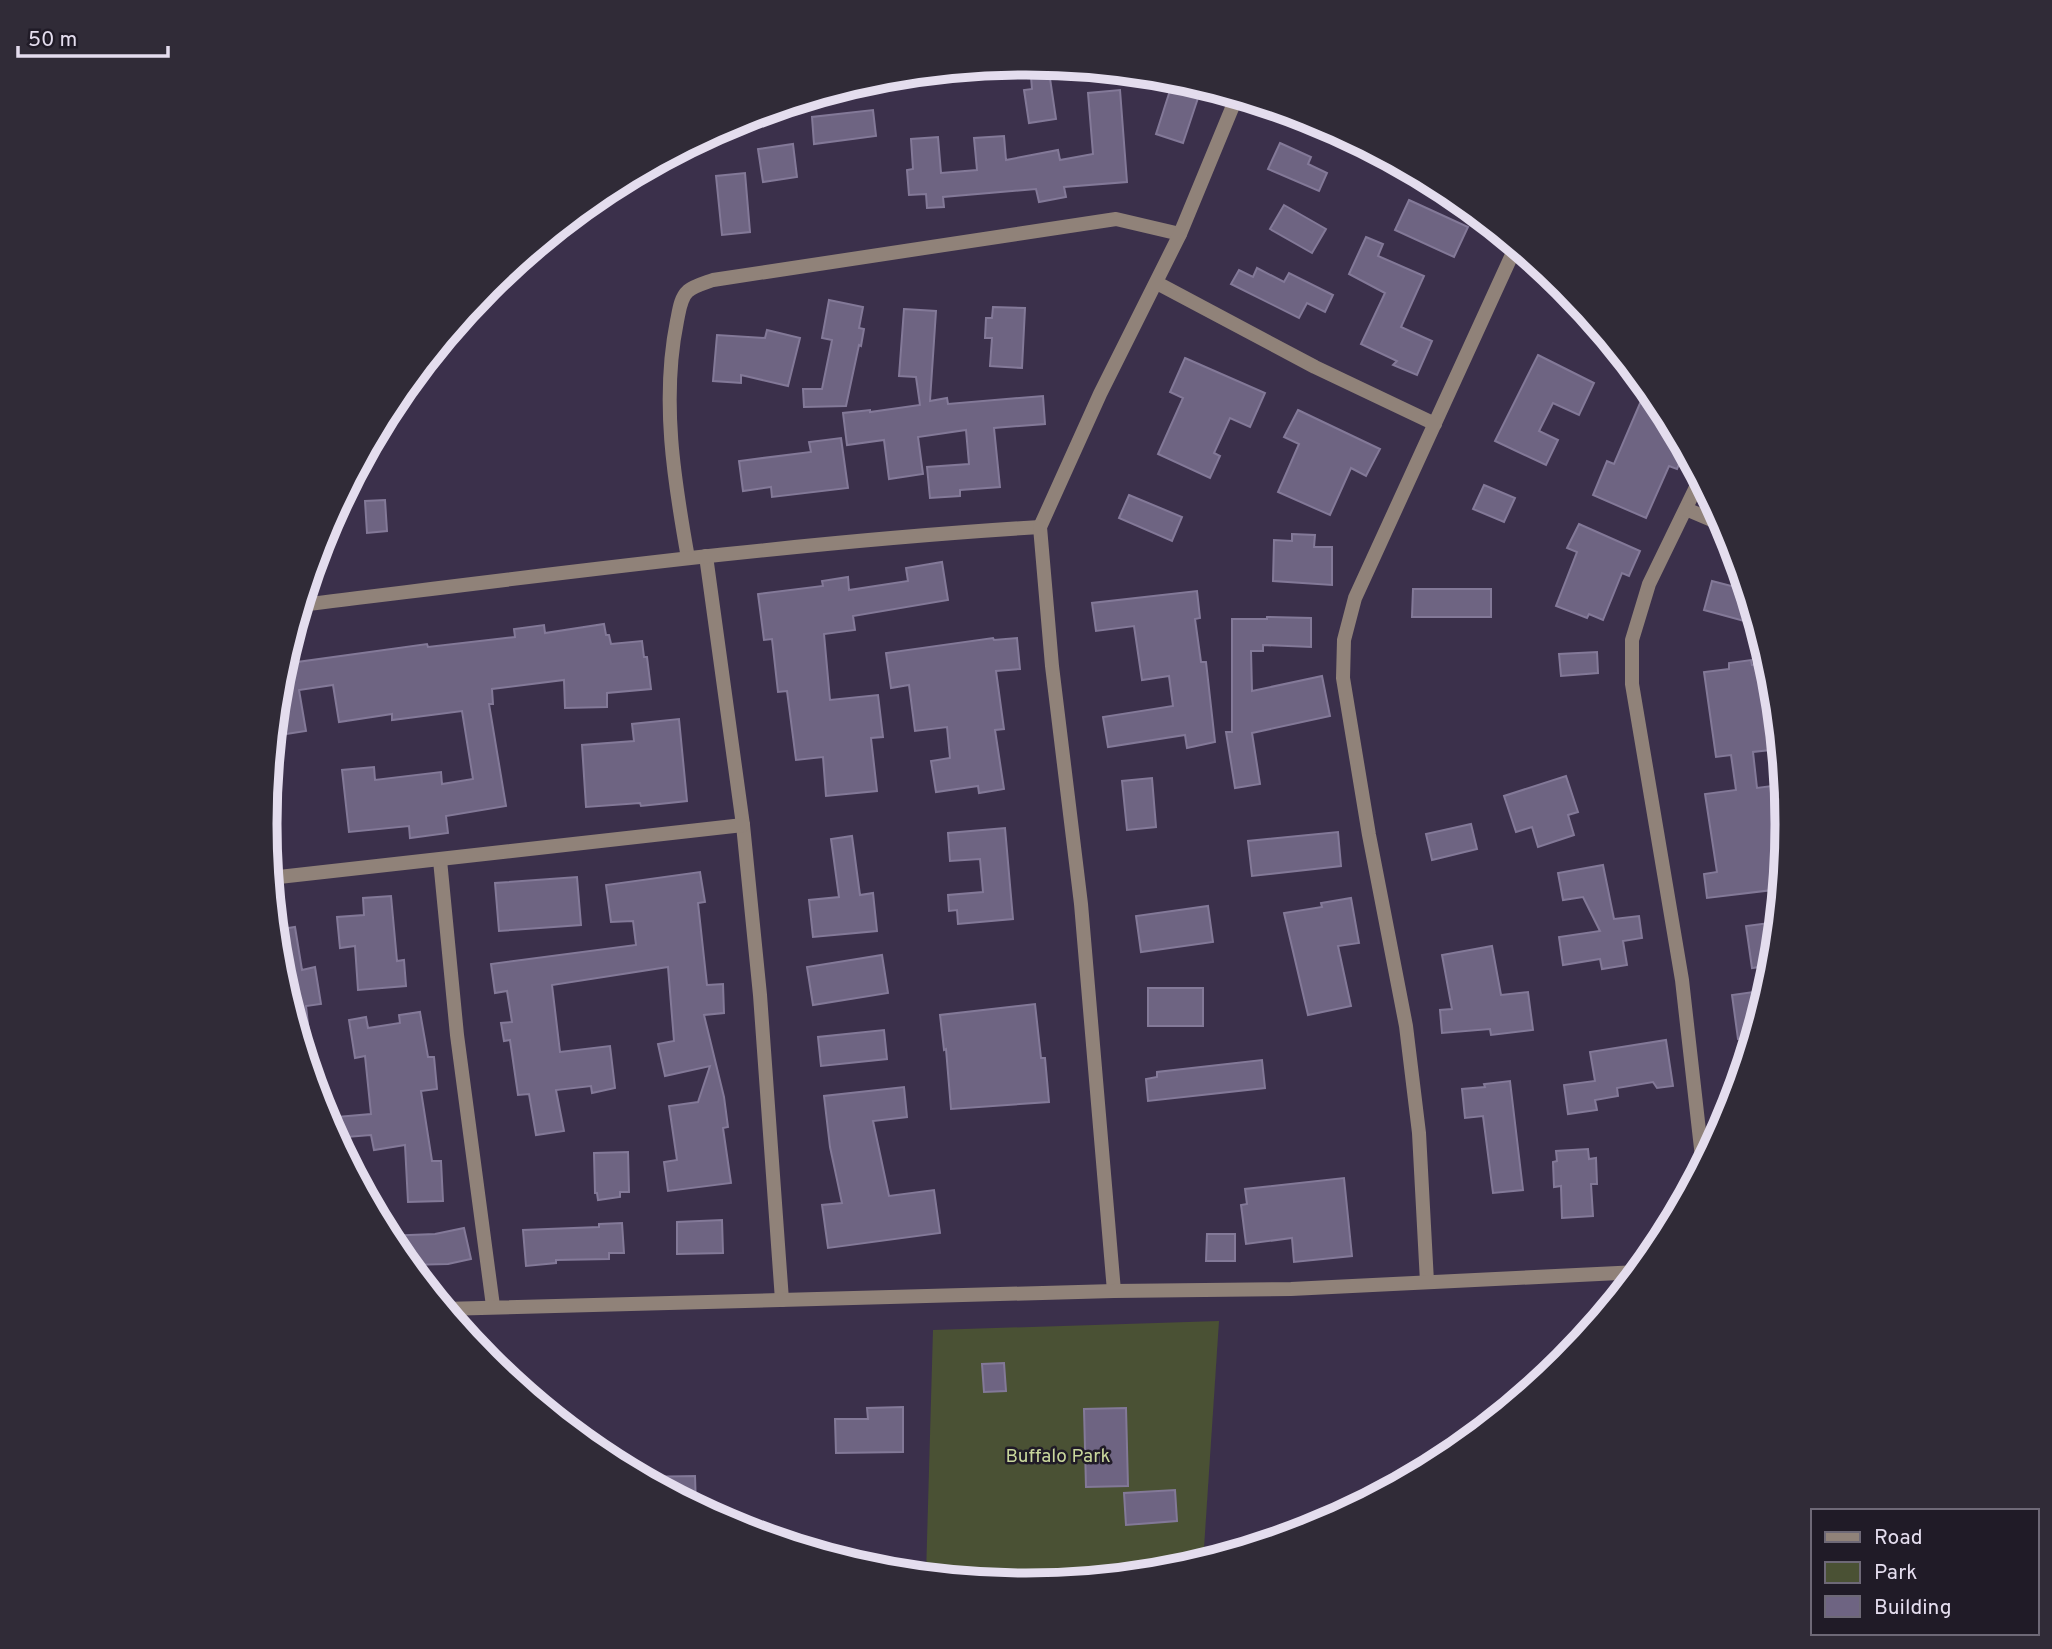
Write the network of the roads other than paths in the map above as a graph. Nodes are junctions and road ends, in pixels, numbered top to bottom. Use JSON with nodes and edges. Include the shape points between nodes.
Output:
{"nodes":[{"id":1,"x":1233,"y":105,"type":"edge"},
{"id":2,"x":1180,"y":234,"type":"junction"},
{"id":3,"x":1512,"y":255,"type":"edge"},
{"id":4,"x":1157,"y":283,"type":"junction"},
{"id":5,"x":1435,"y":424,"type":"junction"},
{"id":6,"x":1696,"y":488,"type":"edge"},
{"id":7,"x":1686,"y":509,"type":"junction"},
{"id":8,"x":1710,"y":519,"type":"edge"},
{"id":9,"x":1040,"y":527,"type":"junction"},
{"id":10,"x":706,"y":556,"type":"junction"},
{"id":11,"x":688,"y":558,"type":"junction"},
{"id":12,"x":311,"y":604,"type":"edge"},
{"id":13,"x":743,"y":825,"type":"junction"},
{"id":14,"x":440,"y":860,"type":"junction"},
{"id":15,"x":278,"y":877,"type":"edge"},
{"id":16,"x":1701,"y":1149,"type":"edge"},
{"id":17,"x":1626,"y":1273,"type":"edge"},
{"id":18,"x":1427,"y":1282,"type":"junction"},
{"id":19,"x":1114,"y":1291,"type":"junction"},
{"id":20,"x":782,"y":1300,"type":"junction"},
{"id":21,"x":494,"y":1306,"type":"junction"},
{"id":22,"x":454,"y":1308,"type":"edge"}],
"edges":[{"from":1,"to":2,"type":"street"},
{"from":2,"to":4,"type":"street"},
{"from":2,"to":11,"type":"street","via":[[1116,219],[713,280],[688,291],[673,339],[670,392],[671,443]]},
{"from":3,"to":5,"type":"street"},
{"from":4,"to":5,"type":"street"},
{"from":4,"to":9,"type":"street"},
{"from":5,"to":18,"type":"street","via":[[1355,598],[1344,640],[1343,678],[1406,1026],[1419,1133]]},
{"from":6,"to":7,"type":"street"},
{"from":7,"to":8,"type":"street"},
{"from":7,"to":16,"type":"street","via":[[1649,584],[1632,639],[1632,684],[1682,980]]},
{"from":9,"to":10,"type":"street"},
{"from":9,"to":19,"type":"street","via":[[1081,904]]},
{"from":10,"to":11,"type":"street"},
{"from":10,"to":13,"type":"street"},
{"from":11,"to":12,"type":"street"},
{"from":13,"to":14,"type":"street"},
{"from":13,"to":20,"type":"street"},
{"from":14,"to":15,"type":"street"},
{"from":14,"to":21,"type":"street","via":[[457,1035]]},
{"from":17,"to":18,"type":"street"},
{"from":18,"to":19,"type":"street"},
{"from":19,"to":20,"type":"street"},
{"from":20,"to":21,"type":"street"},
{"from":21,"to":22,"type":"street"}]}
